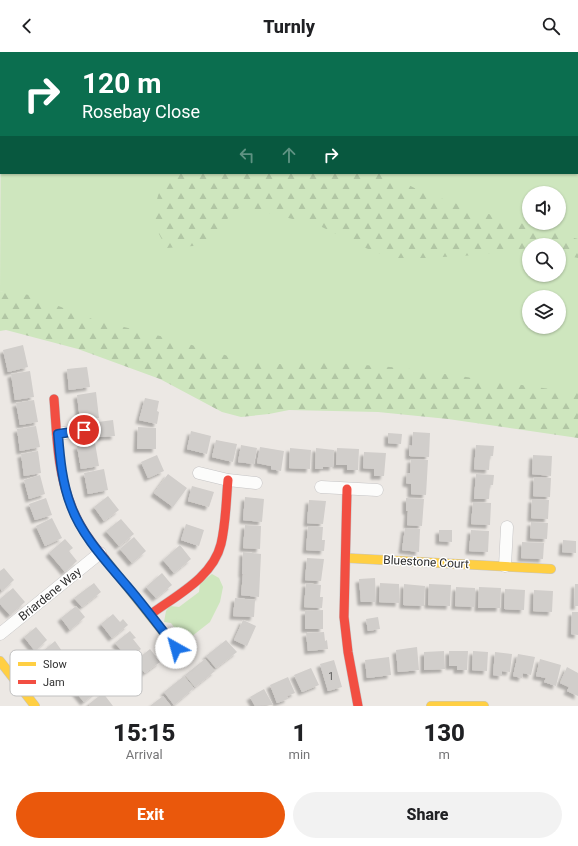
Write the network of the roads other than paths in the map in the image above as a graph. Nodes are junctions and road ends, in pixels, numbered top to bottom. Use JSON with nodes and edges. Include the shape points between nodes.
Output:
{"nodes":[{"id":1,"x":54,"y":399,"type":"dead end"},
{"id":2,"x":84,"y":430,"type":"dead end"},
{"id":3,"x":58,"y":434,"type":"junction"},
{"id":4,"x":199,"y":473,"type":"dead end"},
{"id":5,"x":228,"y":480,"type":"junction"},
{"id":6,"x":256,"y":483,"type":"dead end"},
{"id":7,"x":321,"y":487,"type":"dead end"},
{"id":8,"x":347,"y":489,"type":"junction"},
{"id":9,"x":377,"y":490,"type":"dead end"},
{"id":10,"x":508,"y":527,"type":"dead end"},
{"id":11,"x":100,"y":553,"type":"junction"},
{"id":12,"x":346,"y":558,"type":"junction"},
{"id":13,"x":506,"y":566,"type":"junction"},
{"id":14,"x":551,"y":569,"type":"dead end"},
{"id":15,"x":151,"y":614,"type":"junction"},
{"id":16,"x":0,"y":634,"type":"edge"},
{"id":17,"x":176,"y":648,"type":"dead end"},
{"id":18,"x":0,"y":661,"type":"edge"},
{"id":19,"x":10,"y":674,"type":"edge"},
{"id":20,"x":27,"y":696,"type":"edge"},
{"id":21,"x":35,"y":706,"type":"edge"},
{"id":22,"x":358,"y":706,"type":"edge"},
{"id":23,"x":430,"y":706,"type":"edge"},
{"id":24,"x":484,"y":706,"type":"edge"}],
"edges":[{"from":1,"to":3,"type":"street"},
{"from":2,"to":3,"type":"street"},
{"from":3,"to":11,"type":"street","via":[[62,476],[71,507]]},
{"from":4,"to":5,"type":"street"},
{"from":5,"to":6,"type":"street"},
{"from":5,"to":15,"type":"street","via":[[222,540],[214,562],[193,582]]},
{"from":7,"to":8,"type":"street"},
{"from":8,"to":9,"type":"street"},
{"from":8,"to":12,"type":"street"},
{"from":10,"to":13,"type":"street"},
{"from":11,"to":15,"type":"street"},
{"from":11,"to":16,"type":"street","name":"Briardene Way"},
{"from":12,"to":13,"type":"street","name":"Bluestone Court"},
{"from":12,"to":22,"type":"street","via":[[345,636]]},
{"from":13,"to":14,"type":"street","name":"Bluestone Court"},
{"from":15,"to":17,"type":"street"},
{"from":18,"to":19,"type":"street"},
{"from":20,"to":21,"type":"street"},
{"from":23,"to":24,"type":"street"}]}
